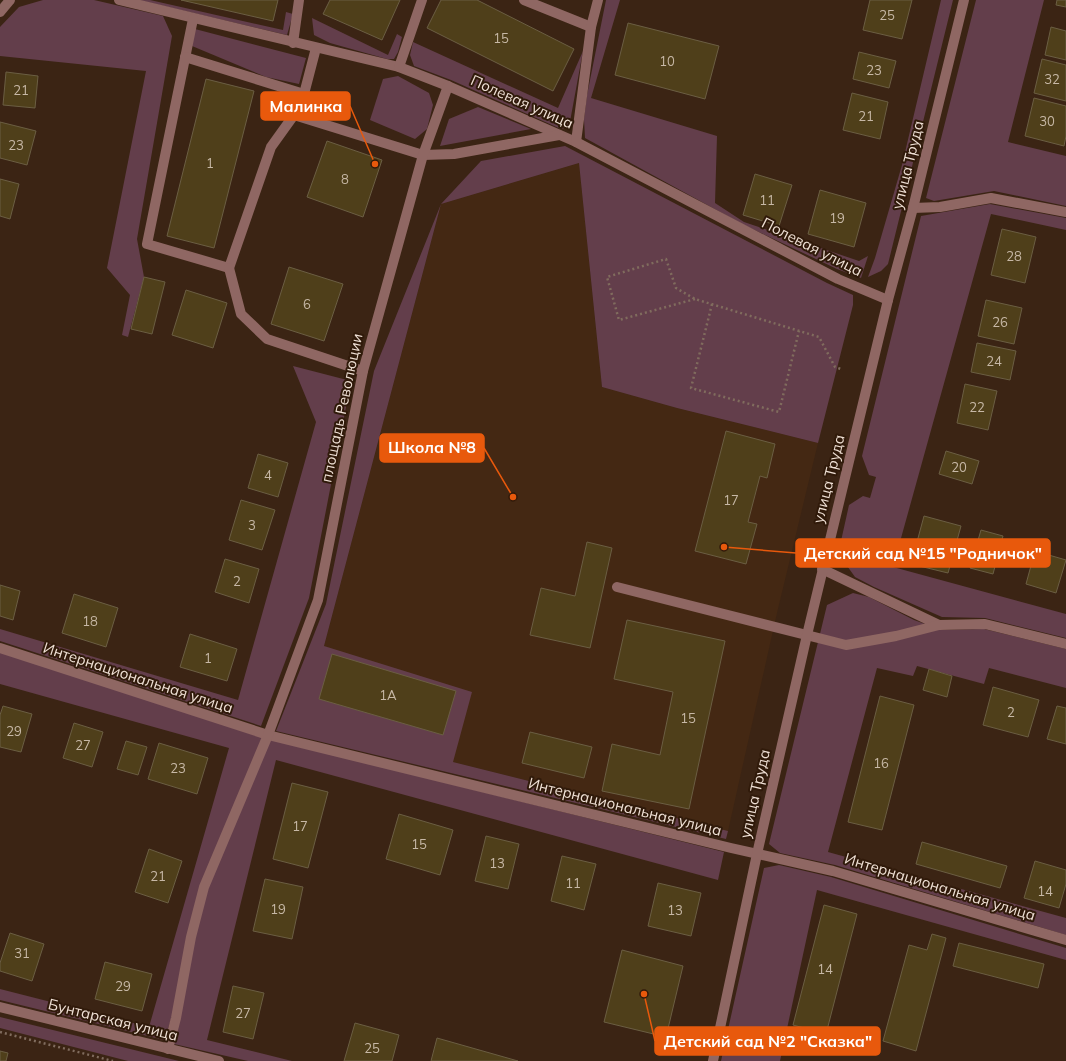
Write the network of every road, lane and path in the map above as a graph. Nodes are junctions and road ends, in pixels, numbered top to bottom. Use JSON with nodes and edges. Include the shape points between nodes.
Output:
{"nodes":[{"id":1,"x":10,"y":0,"type":"edge"},
{"id":2,"x":119,"y":0,"type":"edge"},
{"id":3,"x":299,"y":0,"type":"edge"},
{"id":4,"x":422,"y":0,"type":"edge"},
{"id":5,"x":524,"y":0,"type":"edge"},
{"id":6,"x":598,"y":0,"type":"edge"},
{"id":7,"x":964,"y":0,"type":"edge"},
{"id":8,"x":0,"y":12,"type":"edge"},
{"id":9,"x":193,"y":19,"type":"junction"},
{"id":10,"x":591,"y":27,"type":"junction"},
{"id":11,"x":293,"y":43,"type":"junction"},
{"id":12,"x":316,"y":48,"type":"junction"},
{"id":13,"x":185,"y":57,"type":"junction"},
{"id":14,"x":399,"y":68,"type":"junction"},
{"id":15,"x":448,"y":86,"type":"junction"},
{"id":16,"x":304,"y":94,"type":"junction"},
{"id":17,"x":294,"y":115,"type":"junction"},
{"id":18,"x":559,"y":135,"type":"junction"},
{"id":19,"x":576,"y":142,"type":"junction"},
{"id":20,"x":423,"y":155,"type":"junction"},
{"id":21,"x":913,"y":208,"type":"junction"},
{"id":22,"x":1066,"y":212,"type":"edge"},
{"id":23,"x":229,"y":268,"type":"junction"},
{"id":24,"x":695,"y":299,"type":"junction"},
{"id":25,"x":888,"y":300,"type":"junction"},
{"id":26,"x":712,"y":304,"type":"junction"},
{"id":27,"x":799,"y":331,"type":"junction"},
{"id":28,"x":841,"y":368,"type":"dead end"},
{"id":29,"x":363,"y":371,"type":"junction"},
{"id":30,"x":822,"y":569,"type":"junction"},
{"id":31,"x":617,"y":588,"type":"dead end"},
{"id":32,"x":939,"y":625,"type":"junction"},
{"id":33,"x":807,"y":635,"type":"junction"},
{"id":34,"x":1066,"y":644,"type":"edge"},
{"id":35,"x":0,"y":648,"type":"edge"},
{"id":36,"x":268,"y":736,"type":"junction"},
{"id":37,"x":757,"y":854,"type":"junction"},
{"id":38,"x":1066,"y":940,"type":"edge"},
{"id":39,"x":0,"y":1008,"type":"edge"},
{"id":40,"x":0,"y":1032,"type":"edge"},
{"id":41,"x":168,"y":1049,"type":"junction"},
{"id":42,"x":113,"y":1061,"type":"edge"},
{"id":43,"x":219,"y":1061,"type":"edge"},
{"id":44,"x":713,"y":1061,"type":"edge"}],
"edges":[{"from":1,"to":8,"type":"street"},
{"from":2,"to":9,"type":"street","name":"Полевая улица"},
{"from":3,"to":11,"type":"street"},
{"from":4,"to":14,"type":"street"},
{"from":5,"to":10,"type":"street"},
{"from":6,"to":10,"type":"street"},
{"from":7,"to":21,"type":"street","name":"улица Труда"},
{"from":9,"to":11,"type":"street","name":"Полевая улица"},
{"from":9,"to":13,"type":"street"},
{"from":10,"to":19,"type":"street"},
{"from":11,"to":12,"type":"street","name":"Полевая улица"},
{"from":12,"to":14,"type":"street","name":"Полевая улица"},
{"from":12,"to":16,"type":"street"},
{"from":13,"to":16,"type":"street"},
{"from":13,"to":23,"type":"street","via":[[147,244]]},
{"from":14,"to":15,"type":"street","name":"Полевая улица"},
{"from":15,"to":18,"type":"street","name":"Полевая улица"},
{"from":15,"to":20,"type":"street","name":"площадь Революции"},
{"from":16,"to":17,"type":"street"},
{"from":17,"to":20,"type":"street"},
{"from":17,"to":23,"type":"street","via":[[271,147]]},
{"from":18,"to":19,"type":"street","name":"Полевая улица"},
{"from":18,"to":20,"type":"street","via":[[454,154]]},
{"from":19,"to":25,"type":"street","name":"Полевая улица","via":[[838,279]]},
{"from":20,"to":29,"type":"street","name":"площадь Революции"},
{"from":21,"to":22,"type":"street","via":[[940,207],[991,198]]},
{"from":21,"to":25,"type":"street","name":"улица Труда"},
{"from":23,"to":29,"type":"street","via":[[241,314],[267,339]]},
{"from":24,"to":24,"type":"path","via":[[619,320],[607,277],[666,259],[676,288]]},
{"from":24,"to":26,"type":"path"},
{"from":25,"to":30,"type":"street","name":"улица Труда"},
{"from":26,"to":27,"type":"path"},
{"from":26,"to":27,"type":"path","via":[[691,388],[779,412]]},
{"from":27,"to":28,"type":"path","via":[[818,337],[835,367]]},
{"from":29,"to":36,"type":"street","name":"площадь Революции","via":[[318,600]]},
{"from":30,"to":32,"type":"street"},
{"from":30,"to":33,"type":"street","name":"улица Труда"},
{"from":31,"to":33,"type":"street"},
{"from":32,"to":33,"type":"street","via":[[896,636],[846,644]]},
{"from":32,"to":34,"type":"street","via":[[985,624]]},
{"from":33,"to":37,"type":"street","name":"улица Труда"},
{"from":35,"to":36,"type":"street","name":"Интернациональная улица"},
{"from":36,"to":37,"type":"street","name":"Интернациональная улица"},
{"from":36,"to":41,"type":"street","via":[[204,887]]},
{"from":37,"to":38,"type":"street","name":"Интернациональная улица","via":[[833,871]]},
{"from":37,"to":44,"type":"street","name":"улица Труда"},
{"from":39,"to":41,"type":"street","name":"Бунтарская улица"},
{"from":40,"to":42,"type":"path"},
{"from":41,"to":43,"type":"street","name":"Бунтарская улица"}]}
